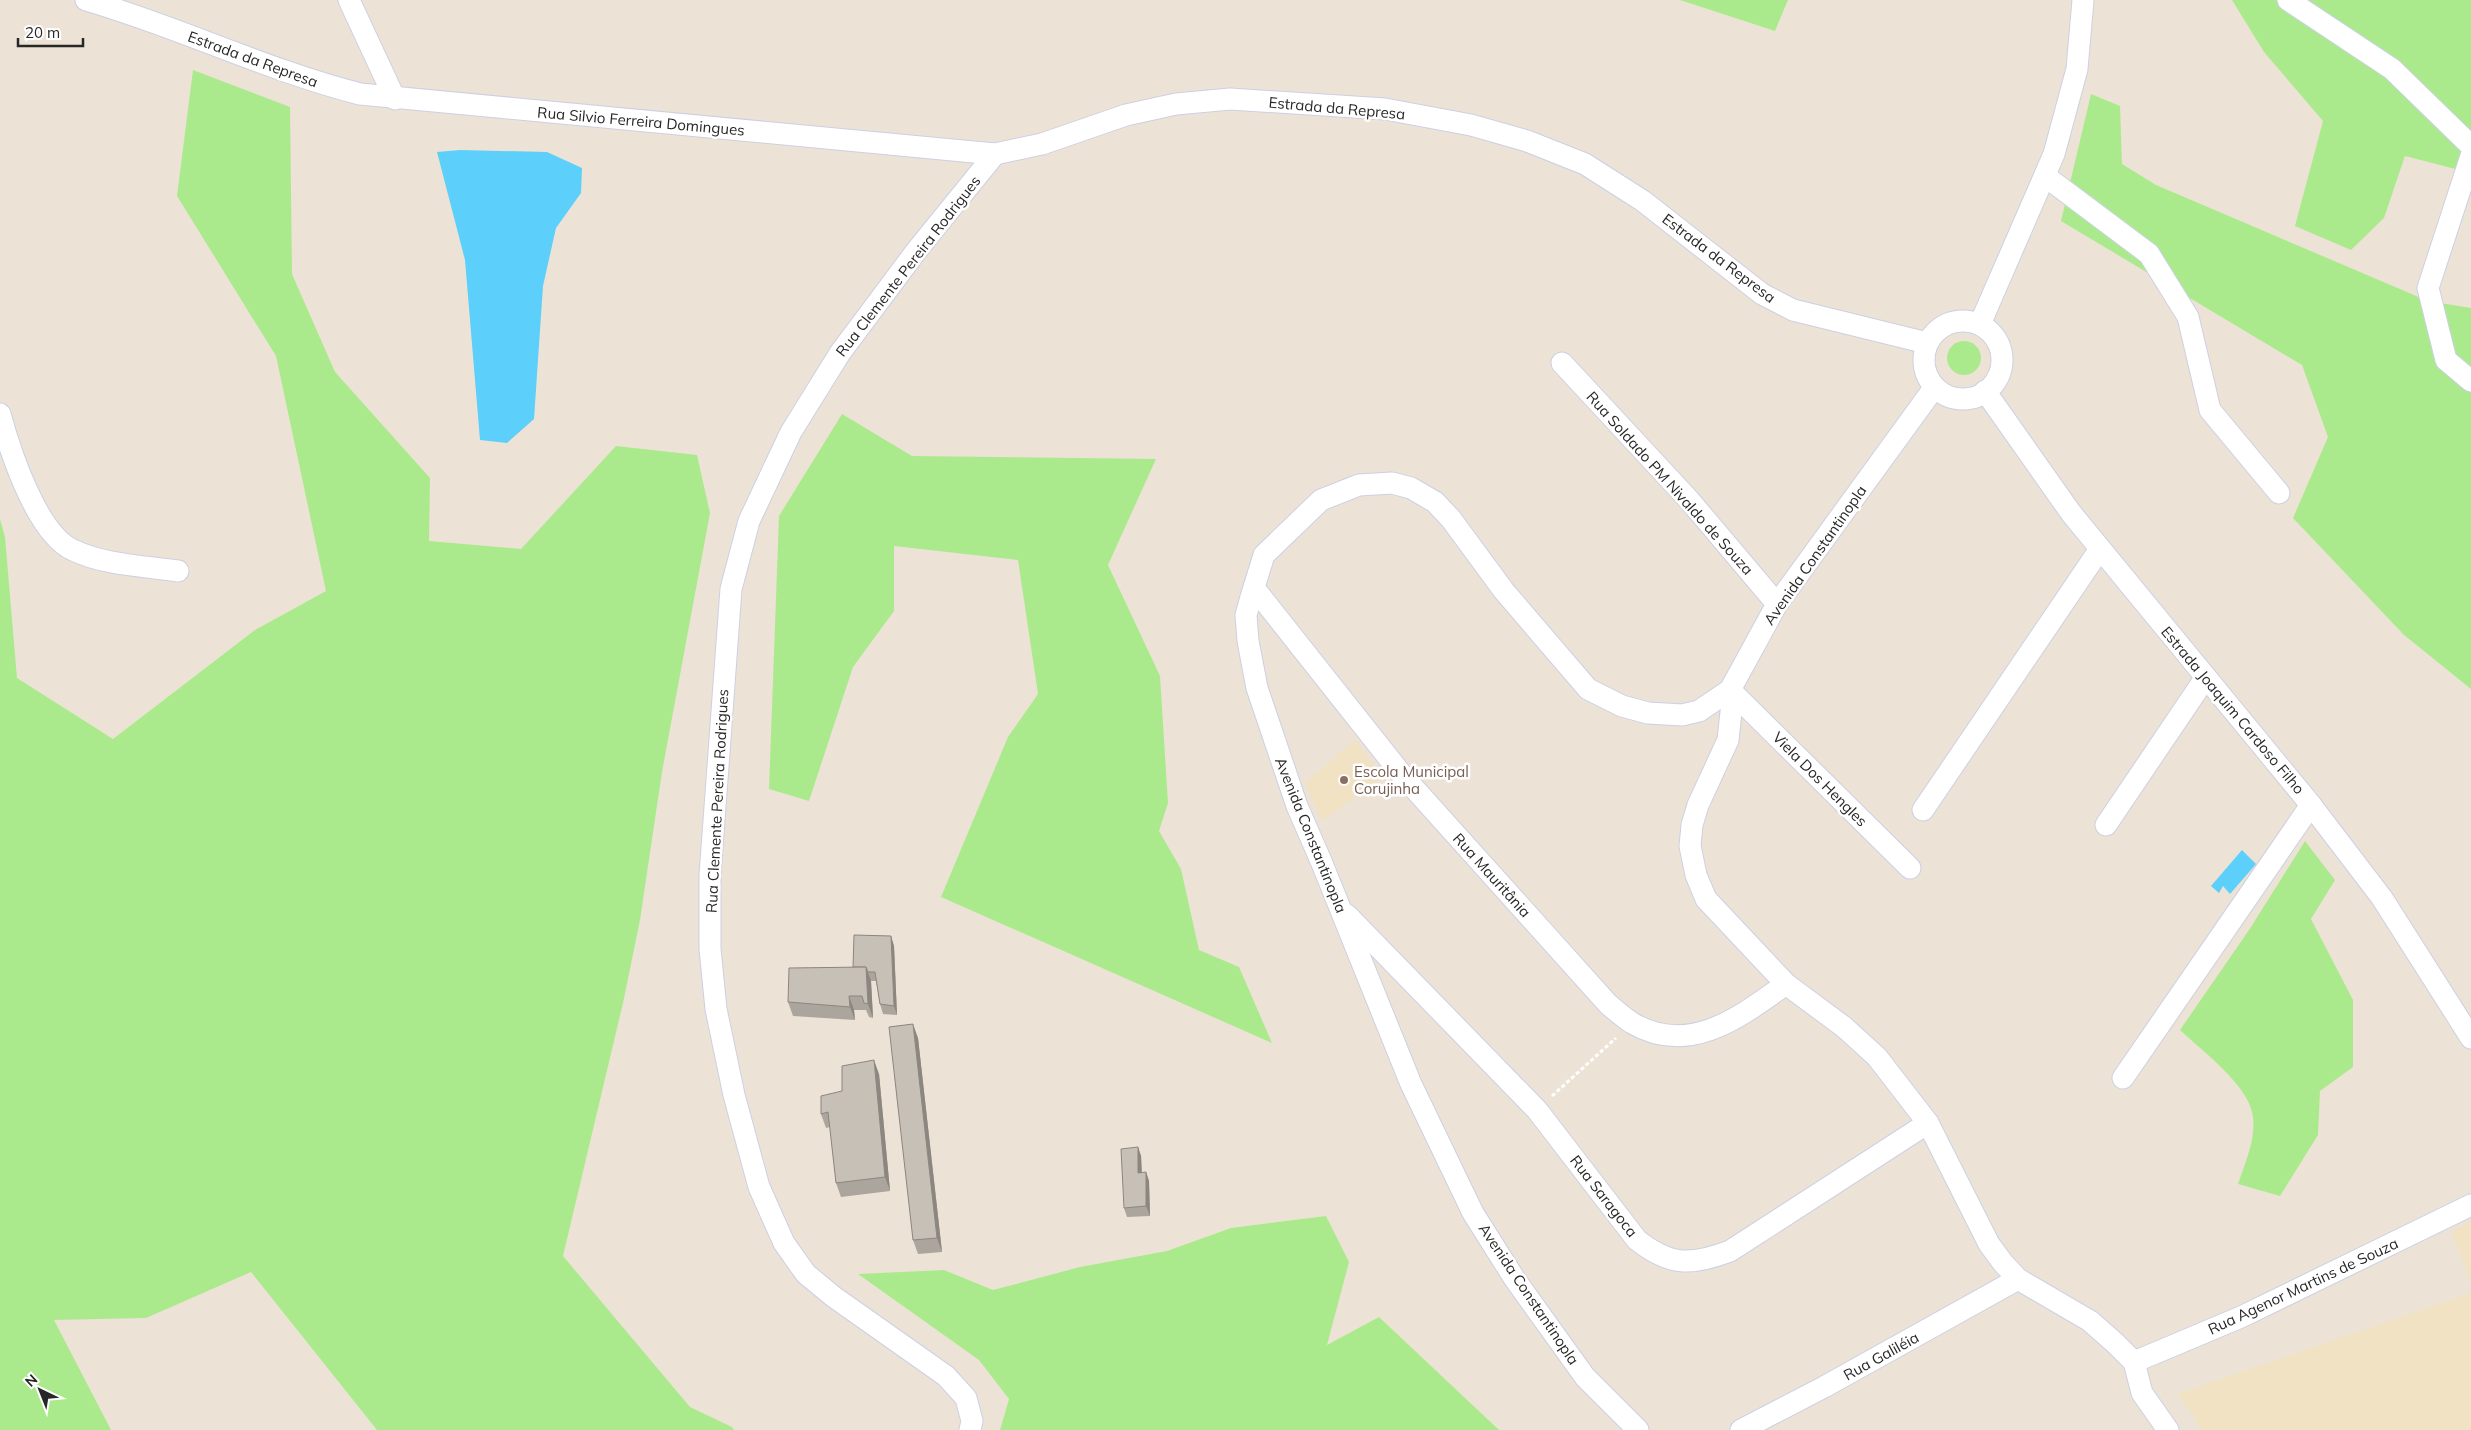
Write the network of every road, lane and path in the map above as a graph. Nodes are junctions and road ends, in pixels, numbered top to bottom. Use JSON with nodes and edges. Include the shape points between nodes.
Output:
{"nodes":[{"id":1,"x":86,"y":0,"type":"edge"},
{"id":2,"x":349,"y":0,"type":"edge"},
{"id":3,"x":2083,"y":0,"type":"edge"},
{"id":4,"x":2288,"y":0,"type":"edge"},
{"id":5,"x":395,"y":98,"type":"junction"},
{"id":6,"x":2471,"y":146,"type":"edge"},
{"id":7,"x":995,"y":154,"type":"junction"},
{"id":8,"x":2471,"y":156,"type":"edge"},
{"id":9,"x":2045,"y":176,"type":"junction"},
{"id":10,"x":1980,"y":324,"type":"junction"},
{"id":11,"x":1927,"y":343,"type":"junction"},
{"id":12,"x":1562,"y":363,"type":"dead end"},
{"id":13,"x":2471,"y":381,"type":"edge"},
{"id":14,"x":1934,"y":388,"type":"junction"},
{"id":15,"x":1984,"y":390,"type":"junction"},
{"id":16,"x":0,"y":414,"type":"edge"},
{"id":17,"x":2279,"y":493,"type":"dead end"},
{"id":18,"x":2100,"y":549,"type":"junction"},
{"id":19,"x":178,"y":572,"type":"dead end"},
{"id":20,"x":1254,"y":588,"type":"junction"},
{"id":21,"x":1777,"y":604,"type":"junction"},
{"id":22,"x":2206,"y":677,"type":"junction"},
{"id":23,"x":1732,"y":691,"type":"junction"},
{"id":24,"x":2312,"y":805,"type":"junction"},
{"id":25,"x":1923,"y":810,"type":"dead end"},
{"id":26,"x":2106,"y":825,"type":"dead end"},
{"id":27,"x":1910,"y":868,"type":"dead end"},
{"id":28,"x":1340,"y":908,"type":"junction"},
{"id":29,"x":1786,"y":984,"type":"junction"},
{"id":30,"x":1632,"y":1023,"type":"junction"},
{"id":31,"x":2471,"y":1038,"type":"edge"},
{"id":32,"x":2123,"y":1078,"type":"dead end"},
{"id":33,"x":1537,"y":1110,"type":"junction"},
{"id":34,"x":1928,"y":1123,"type":"junction"},
{"id":35,"x":2471,"y":1205,"type":"edge"},
{"id":36,"x":2018,"y":1279,"type":"junction"},
{"id":37,"x":2134,"y":1362,"type":"junction"},
{"id":38,"x":970,"y":1430,"type":"edge"},
{"id":39,"x":1638,"y":1430,"type":"edge"},
{"id":40,"x":1741,"y":1430,"type":"edge"},
{"id":41,"x":2168,"y":1430,"type":"edge"}],
"edges":[{"from":1,"to":5,"type":"street","name":"Estrada da Represa","via":[[130,13],[310,81],[360,94]]},
{"from":2,"to":5,"type":"street"},
{"from":3,"to":9,"type":"street","via":[[2077,69]]},
{"from":4,"to":6,"type":"street","via":[[2392,69]]},
{"from":5,"to":7,"type":"street","name":"Rua Silvio Ferreira Domingues"},
{"from":7,"to":11,"type":"street","name":"Estrada da Represa","via":[[1042,144],[1126,115],[1176,104],[1230,98],[1385,109],[1471,125],[1527,141],[1584,164],[1643,201],[1762,294],[1794,310]]},
{"from":7,"to":38,"type":"street","name":"Rua Clemente Pereira Rodrigues","via":[[917,250],[840,353],[791,432],[749,521],[731,589],[710,875],[710,948],[716,1009],[734,1095],[759,1187],[784,1243],[806,1274],[946,1376],[966,1398],[972,1421]]},
{"from":8,"to":13,"type":"street","via":[[2428,288],[2446,360]]},
{"from":9,"to":10,"type":"street"},
{"from":9,"to":17,"type":"street","via":[[2150,254],[2188,318],[2210,410]]},
{"from":10,"to":11,"type":"street","via":[[1970,321],[1947,324],[1937,330]]},
{"from":10,"to":15,"type":"street","via":[[1997,340],[2002,360],[1997,380]]},
{"from":11,"to":14,"type":"street","via":[[1924,369]]},
{"from":12,"to":21,"type":"street","name":"Rua Soldado PM Nivaldo de Souza","via":[[1690,501]]},
{"from":14,"to":15,"type":"street","via":[[1944,395],[1966,400],[1977,397]]},
{"from":14,"to":21,"type":"street","name":"Avenida Constantinopla"},
{"from":15,"to":18,"type":"street","name":"Estrada Joaquim Cardoso Filho","via":[[2071,514]]},
{"from":16,"to":19,"type":"street","via":[[36,510],[52,534],[71,550],[97,559]]},
{"from":18,"to":22,"type":"street","name":"Estrada Joaquim Cardoso Filho"},
{"from":18,"to":25,"type":"street"},
{"from":20,"to":23,"type":"street","name":"Avenida Constantinopla","via":[[1264,555],[1321,500],[1359,485],[1392,483],[1411,488],[1434,502],[1451,519],[1504,591],[1588,689],[1604,699],[1648,713],[1682,715],[1699,711]]},
{"from":20,"to":28,"type":"street","name":"Avenida Constantinopla","via":[[1246,615],[1257,688],[1297,806]]},
{"from":20,"to":30,"type":"street","name":"Rua Mauritânia","via":[[1403,776],[1608,1004]]},
{"from":21,"to":23,"type":"street","name":"Avenida Constantinopla"},
{"from":22,"to":24,"type":"street","name":"Estrada Joaquim Cardoso Filho"},
{"from":22,"to":26,"type":"street"},
{"from":23,"to":27,"type":"street","name":"Viela Dos Hengles"},
{"from":23,"to":29,"type":"street","via":[[1728,740],[1698,805],[1690,846],[1696,875],[1706,899]]},
{"from":24,"to":31,"type":"street","name":"Estrada Joaquim Cardoso Filho","via":[[2382,898]]},
{"from":24,"to":32,"type":"street"},
{"from":28,"to":33,"type":"street","name":"Rua Saragoca"},
{"from":28,"to":39,"type":"street","name":"Avenida Constantinopla","via":[[1410,1084],[1473,1213],[1522,1290],[1586,1377]]},
{"from":29,"to":30,"type":"street","name":"Rua Mauritânia","via":[[1734,1020],[1696,1034],[1660,1033]]},
{"from":29,"to":34,"type":"street","via":[[1859,1039]]},
{"from":30,"to":33,"type":"path"},
{"from":33,"to":34,"type":"street","name":"Rua Saragoca","via":[[1636,1240],[1667,1259],[1686,1262],[1705,1261],[1730,1251]]},
{"from":34,"to":36,"type":"street","via":[[1989,1244]]},
{"from":35,"to":37,"type":"street","name":"Rua Agenor Martins de Souza","via":[[2241,1317]]},
{"from":36,"to":37,"type":"street","via":[[2090,1321]]},
{"from":36,"to":40,"type":"street","name":"Rua Galiléia","via":[[1833,1383]]},
{"from":37,"to":41,"type":"street","via":[[2142,1393]]}]}
